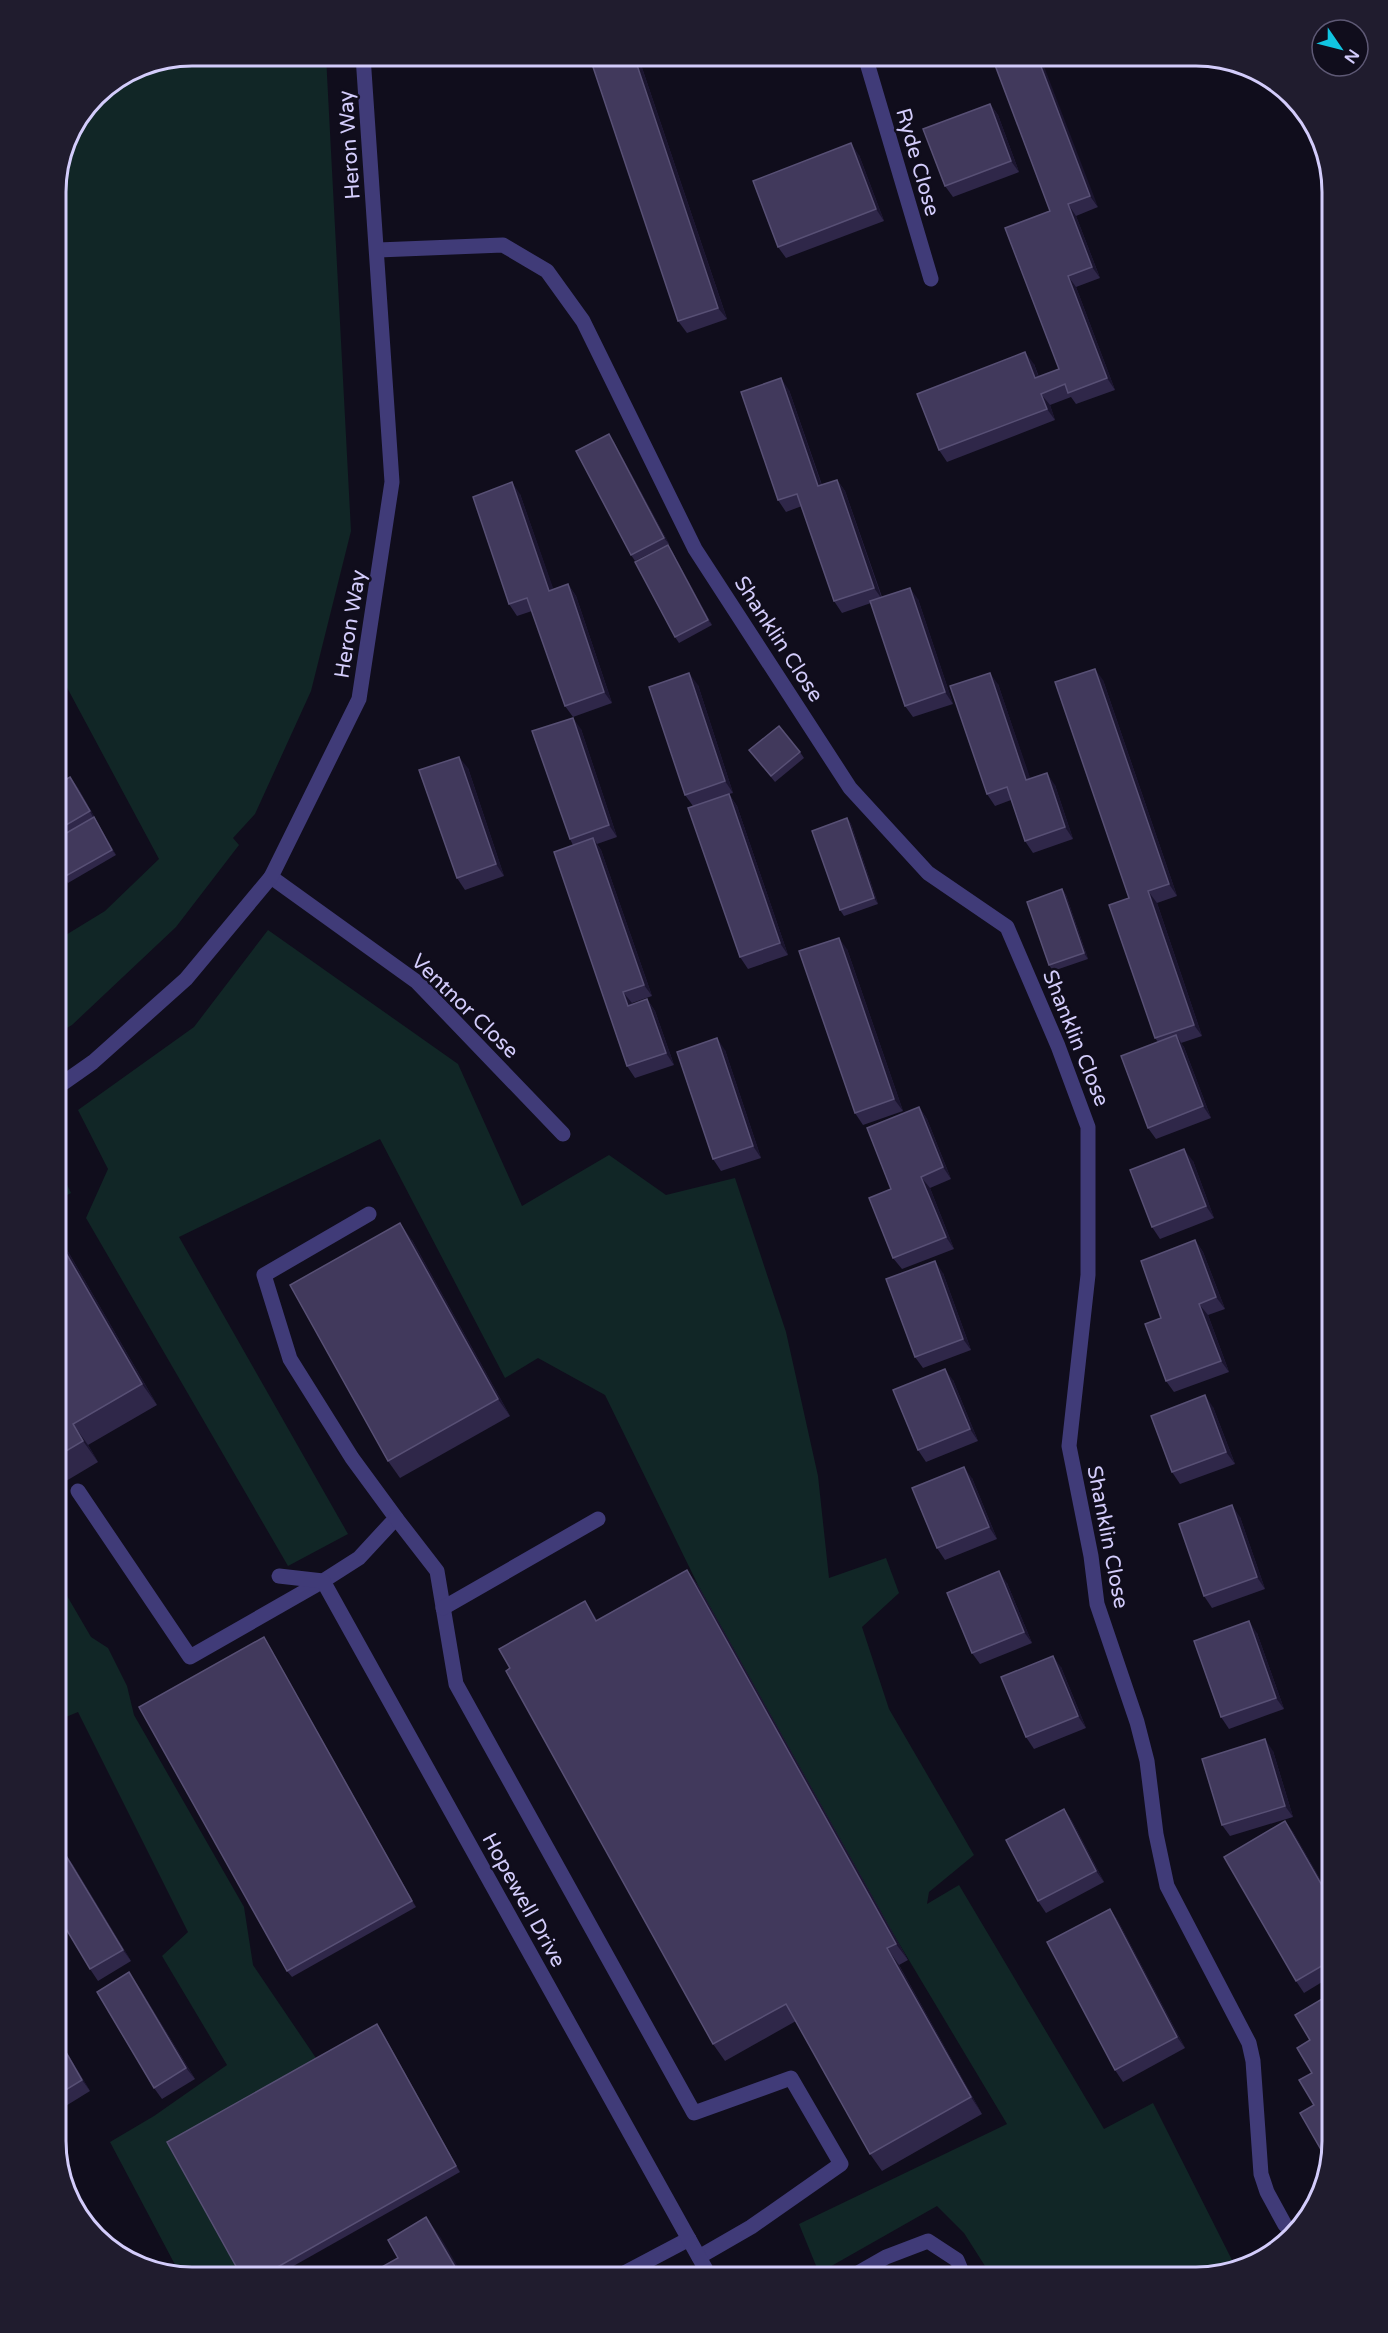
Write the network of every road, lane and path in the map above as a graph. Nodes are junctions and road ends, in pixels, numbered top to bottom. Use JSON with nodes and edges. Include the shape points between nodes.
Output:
{"nodes":[{"id":1,"x":364,"y":66,"type":"edge"},
{"id":2,"x":868,"y":66,"type":"edge"},
{"id":3,"x":378,"y":250,"type":"junction"},
{"id":4,"x":931,"y":279,"type":"dead end"},
{"id":5,"x":271,"y":877,"type":"junction"},
{"id":6,"x":66,"y":1081,"type":"edge"},
{"id":7,"x":563,"y":1134,"type":"dead end"},
{"id":8,"x":369,"y":1215,"type":"dead end"},
{"id":9,"x":78,"y":1491,"type":"dead end"},
{"id":10,"x":396,"y":1518,"type":"junction"},
{"id":11,"x":598,"y":1519,"type":"dead end"},
{"id":12,"x":279,"y":1576,"type":"dead end"},
{"id":13,"x":323,"y":1581,"type":"junction"},
{"id":14,"x":443,"y":1608,"type":"junction"},
{"id":15,"x":1285,"y":2225,"type":"dead end"},
{"id":16,"x":689,"y":2239,"type":"junction"},
{"id":17,"x":699,"y":2257,"type":"junction"},
{"id":18,"x":636,"y":2267,"type":"edge"},
{"id":19,"x":704,"y":2267,"type":"edge"},
{"id":20,"x":868,"y":2267,"type":"edge"},
{"id":21,"x":960,"y":2267,"type":"edge"}],
"edges":[{"from":1,"to":3,"type":"street","name":"Heron Way"},
{"from":2,"to":4,"type":"street","name":"Ryde Close"},
{"from":3,"to":5,"type":"street","name":"Heron Way","via":[[392,482],[359,699]]},
{"from":3,"to":15,"type":"street","name":"Shanklin Close","via":[[503,245],[547,271],[583,321],[695,549],[850,788],[928,873],[1007,927],[1088,1126],[1088,1275],[1069,1446],[1097,1604],[1147,1761],[1167,1886],[1249,2043],[1261,2174]]},
{"from":5,"to":6,"type":"street","name":"Heron Way","via":[[186,979],[93,1062]]},
{"from":5,"to":7,"type":"street","name":"Ventnor Close","via":[[417,982]]},
{"from":8,"to":10,"type":"street","via":[[264,1275],[290,1359],[352,1458]]},
{"from":9,"to":13,"type":"street","via":[[190,1657]]},
{"from":10,"to":13,"type":"street","via":[[359,1558]]},
{"from":10,"to":14,"type":"street","via":[[436,1571]]},
{"from":11,"to":14,"type":"street"},
{"from":12,"to":13,"type":"street"},
{"from":13,"to":16,"type":"street","name":"Hopewell Drive"},
{"from":14,"to":17,"type":"street","via":[[456,1684],[694,2113],[791,2078],[841,2164],[751,2227]]},
{"from":16,"to":17,"type":"street","name":"Hopewell Drive"},
{"from":16,"to":18,"type":"street"},
{"from":17,"to":19,"type":"street","name":"Hopewell Drive"},
{"from":20,"to":21,"type":"street","via":[[928,2241],[957,2260]]}]}
